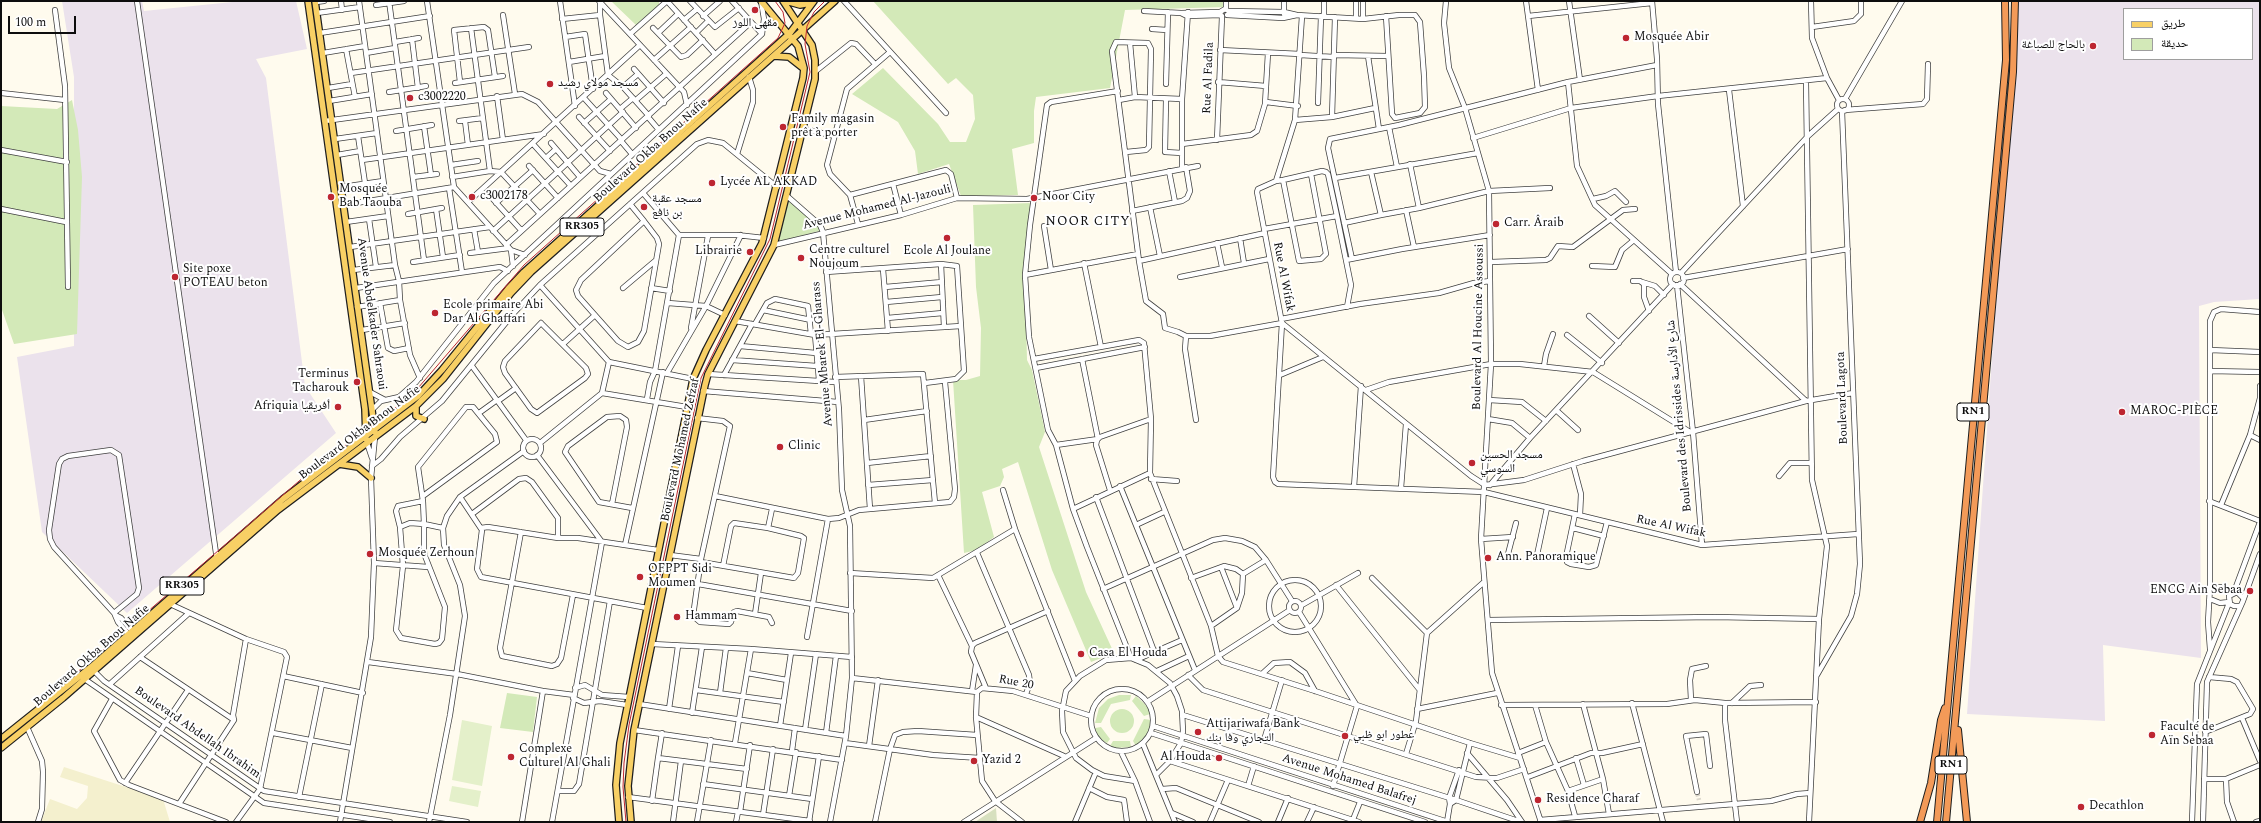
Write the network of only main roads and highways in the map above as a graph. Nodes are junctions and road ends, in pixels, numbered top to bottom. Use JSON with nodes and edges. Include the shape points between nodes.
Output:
{"nodes":[{"id":1,"x":308,"y":1,"type":"edge"},
{"id":2,"x":761,"y":1,"type":"edge"},
{"id":3,"x":785,"y":1,"type":"edge"},
{"id":4,"x":835,"y":1,"type":"edge"},
{"id":5,"x":2005,"y":1,"type":"edge"},
{"id":6,"x":2015,"y":1,"type":"edge"},
{"id":7,"x":316,"y":2,"type":"edge"},
{"id":8,"x":813,"y":2,"type":"edge"},
{"id":9,"x":812,"y":22,"type":"junction"},
{"id":10,"x":799,"y":24,"type":"junction"},
{"id":11,"x":803,"y":31,"type":"junction"},
{"id":12,"x":790,"y":33,"type":"junction"},
{"id":13,"x":794,"y":38,"type":"junction"},
{"id":14,"x":810,"y":40,"type":"junction"},
{"id":15,"x":772,"y":57,"type":"junction"},
{"id":16,"x":804,"y":68,"type":"junction"},
{"id":17,"x":416,"y":406,"type":"junction"},
{"id":18,"x":424,"y":419,"type":"road end"},
{"id":19,"x":375,"y":430,"type":"junction"},
{"id":20,"x":375,"y":437,"type":"junction"},
{"id":21,"x":366,"y":440,"type":"junction"},
{"id":22,"x":337,"y":465,"type":"junction"},
{"id":23,"x":371,"y":478,"type":"road end"},
{"id":24,"x":132,"y":634,"type":"junction"},
{"id":25,"x":82,"y":677,"type":"junction"},
{"id":26,"x":1947,"y":705,"type":"junction"},
{"id":27,"x":1957,"y":709,"type":"junction"},
{"id":28,"x":1,"y":739,"type":"edge"},
{"id":29,"x":1,"y":748,"type":"edge"},
{"id":30,"x":619,"y":822,"type":"edge"},
{"id":31,"x":631,"y":822,"type":"edge"},
{"id":32,"x":1920,"y":822,"type":"edge"},
{"id":33,"x":1937,"y":822,"type":"edge"},
{"id":34,"x":1946,"y":822,"type":"edge"},
{"id":35,"x":1967,"y":822,"type":"edge"}],
"edges":[{"from":1,"to":21,"type":"main road","name":"Avenue Abdelkader Sahraoui","via":[[365,409]]},
{"from":2,"to":12,"type":"main road","name":"Boulevard Mohamed Zefzaf"},
{"from":3,"to":8,"type":"main road","via":[[800,5]]},
{"from":3,"to":10,"type":"main road","name":"Boulevard Mohamed Zefzaf"},
{"from":4,"to":9,"type":"main road","name":"Boulevard Okba Bnou Nafie","number":"RR305"},
{"from":5,"to":26,"type":"highway","number":"RN1","via":[[2006,60]]},
{"from":6,"to":27,"type":"highway","number":"RN1","via":[[2013,72]]},
{"from":7,"to":19,"type":"main road","name":"Avenue Abdelkader Sahraoui"},
{"from":8,"to":10,"type":"main road","name":"Boulevard Okba Bnou Nafie","number":"RR305"},
{"from":9,"to":11,"type":"main road","name":"Boulevard Okba Bnou Nafie","number":"RR305"},
{"from":9,"to":14,"type":"main road","via":[[808,31]]},
{"from":10,"to":11,"type":"main road","name":"Boulevard Mohamed Zefzaf"},
{"from":10,"to":12,"type":"main road","name":"Boulevard Okba Bnou Nafie","number":"RR305"},
{"from":11,"to":13,"type":"main road","name":"Boulevard Okba Bnou Nafie","number":"RR305"},
{"from":11,"to":14,"type":"main road","name":"Boulevard Mohamed Zefzaf"},
{"from":12,"to":13,"type":"main road","name":"Boulevard Mohamed Zefzaf"},
{"from":12,"to":19,"type":"main road","name":"Boulevard Okba Bnou Nafie","number":"RR305","via":[[528,268],[431,383],[410,404]]},
{"from":13,"to":15,"type":"main road","name":"Boulevard Okba Bnou Nafie","number":"RR305"},
{"from":13,"to":16,"type":"main road","name":"Boulevard Mohamed Zefzaf"},
{"from":14,"to":31,"type":"main road","name":"Boulevard Mohamed Zefzaf","via":[[816,71],[774,245],[708,374],[703,391],[634,730],[628,797]]},
{"from":15,"to":16,"type":"main road","via":[[784,55]]},
{"from":15,"to":17,"type":"main road","name":"Boulevard Okba Bnou Nafie","number":"RR305","via":[[531,272],[443,379]]},
{"from":16,"to":30,"type":"main road","name":"Boulevard Mohamed Zefzaf","via":[[764,238],[693,379],[627,705],[616,776]]},
{"from":17,"to":18,"type":"main road","via":[[416,416]]},
{"from":17,"to":20,"type":"main road","name":"Boulevard Okba Bnou Nafie","number":"RR305"},
{"from":19,"to":20,"type":"main road","name":"Avenue Abdelkader Sahraoui"},
{"from":19,"to":21,"type":"main road","name":"Boulevard Okba Bnou Nafie","number":"RR305"},
{"from":20,"to":21,"type":"main road","name":"Boulevard Okba Bnou Nafie","number":"RR305"},
{"from":21,"to":22,"type":"main road","name":"Boulevard Okba Bnou Nafie","number":"RR305"},
{"from":21,"to":24,"type":"main road","name":"Boulevard Okba Bnou Nafie","number":"RR305","via":[[289,495],[216,556]]},
{"from":22,"to":23,"type":"main road","via":[[354,465]]},
{"from":22,"to":24,"type":"main road","name":"Boulevard Okba Bnou Nafie","number":"RR305","via":[[283,506]]},
{"from":24,"to":25,"type":"main road","name":"Boulevard Okba Bnou Nafie","number":"RR305"},
{"from":25,"to":28,"type":"main road","name":"Boulevard Okba Bnou Nafie","number":"RR305"},
{"from":25,"to":29,"type":"main road","name":"Boulevard Okba Bnou Nafie","number":"RR305"},
{"from":26,"to":32,"type":"highway","via":[[1941,720],[1933,776]]},
{"from":26,"to":33,"type":"highway","number":"RN1"},
{"from":27,"to":34,"type":"highway","number":"RN1"},
{"from":27,"to":35,"type":"highway","via":[[1959,757]]}]}
